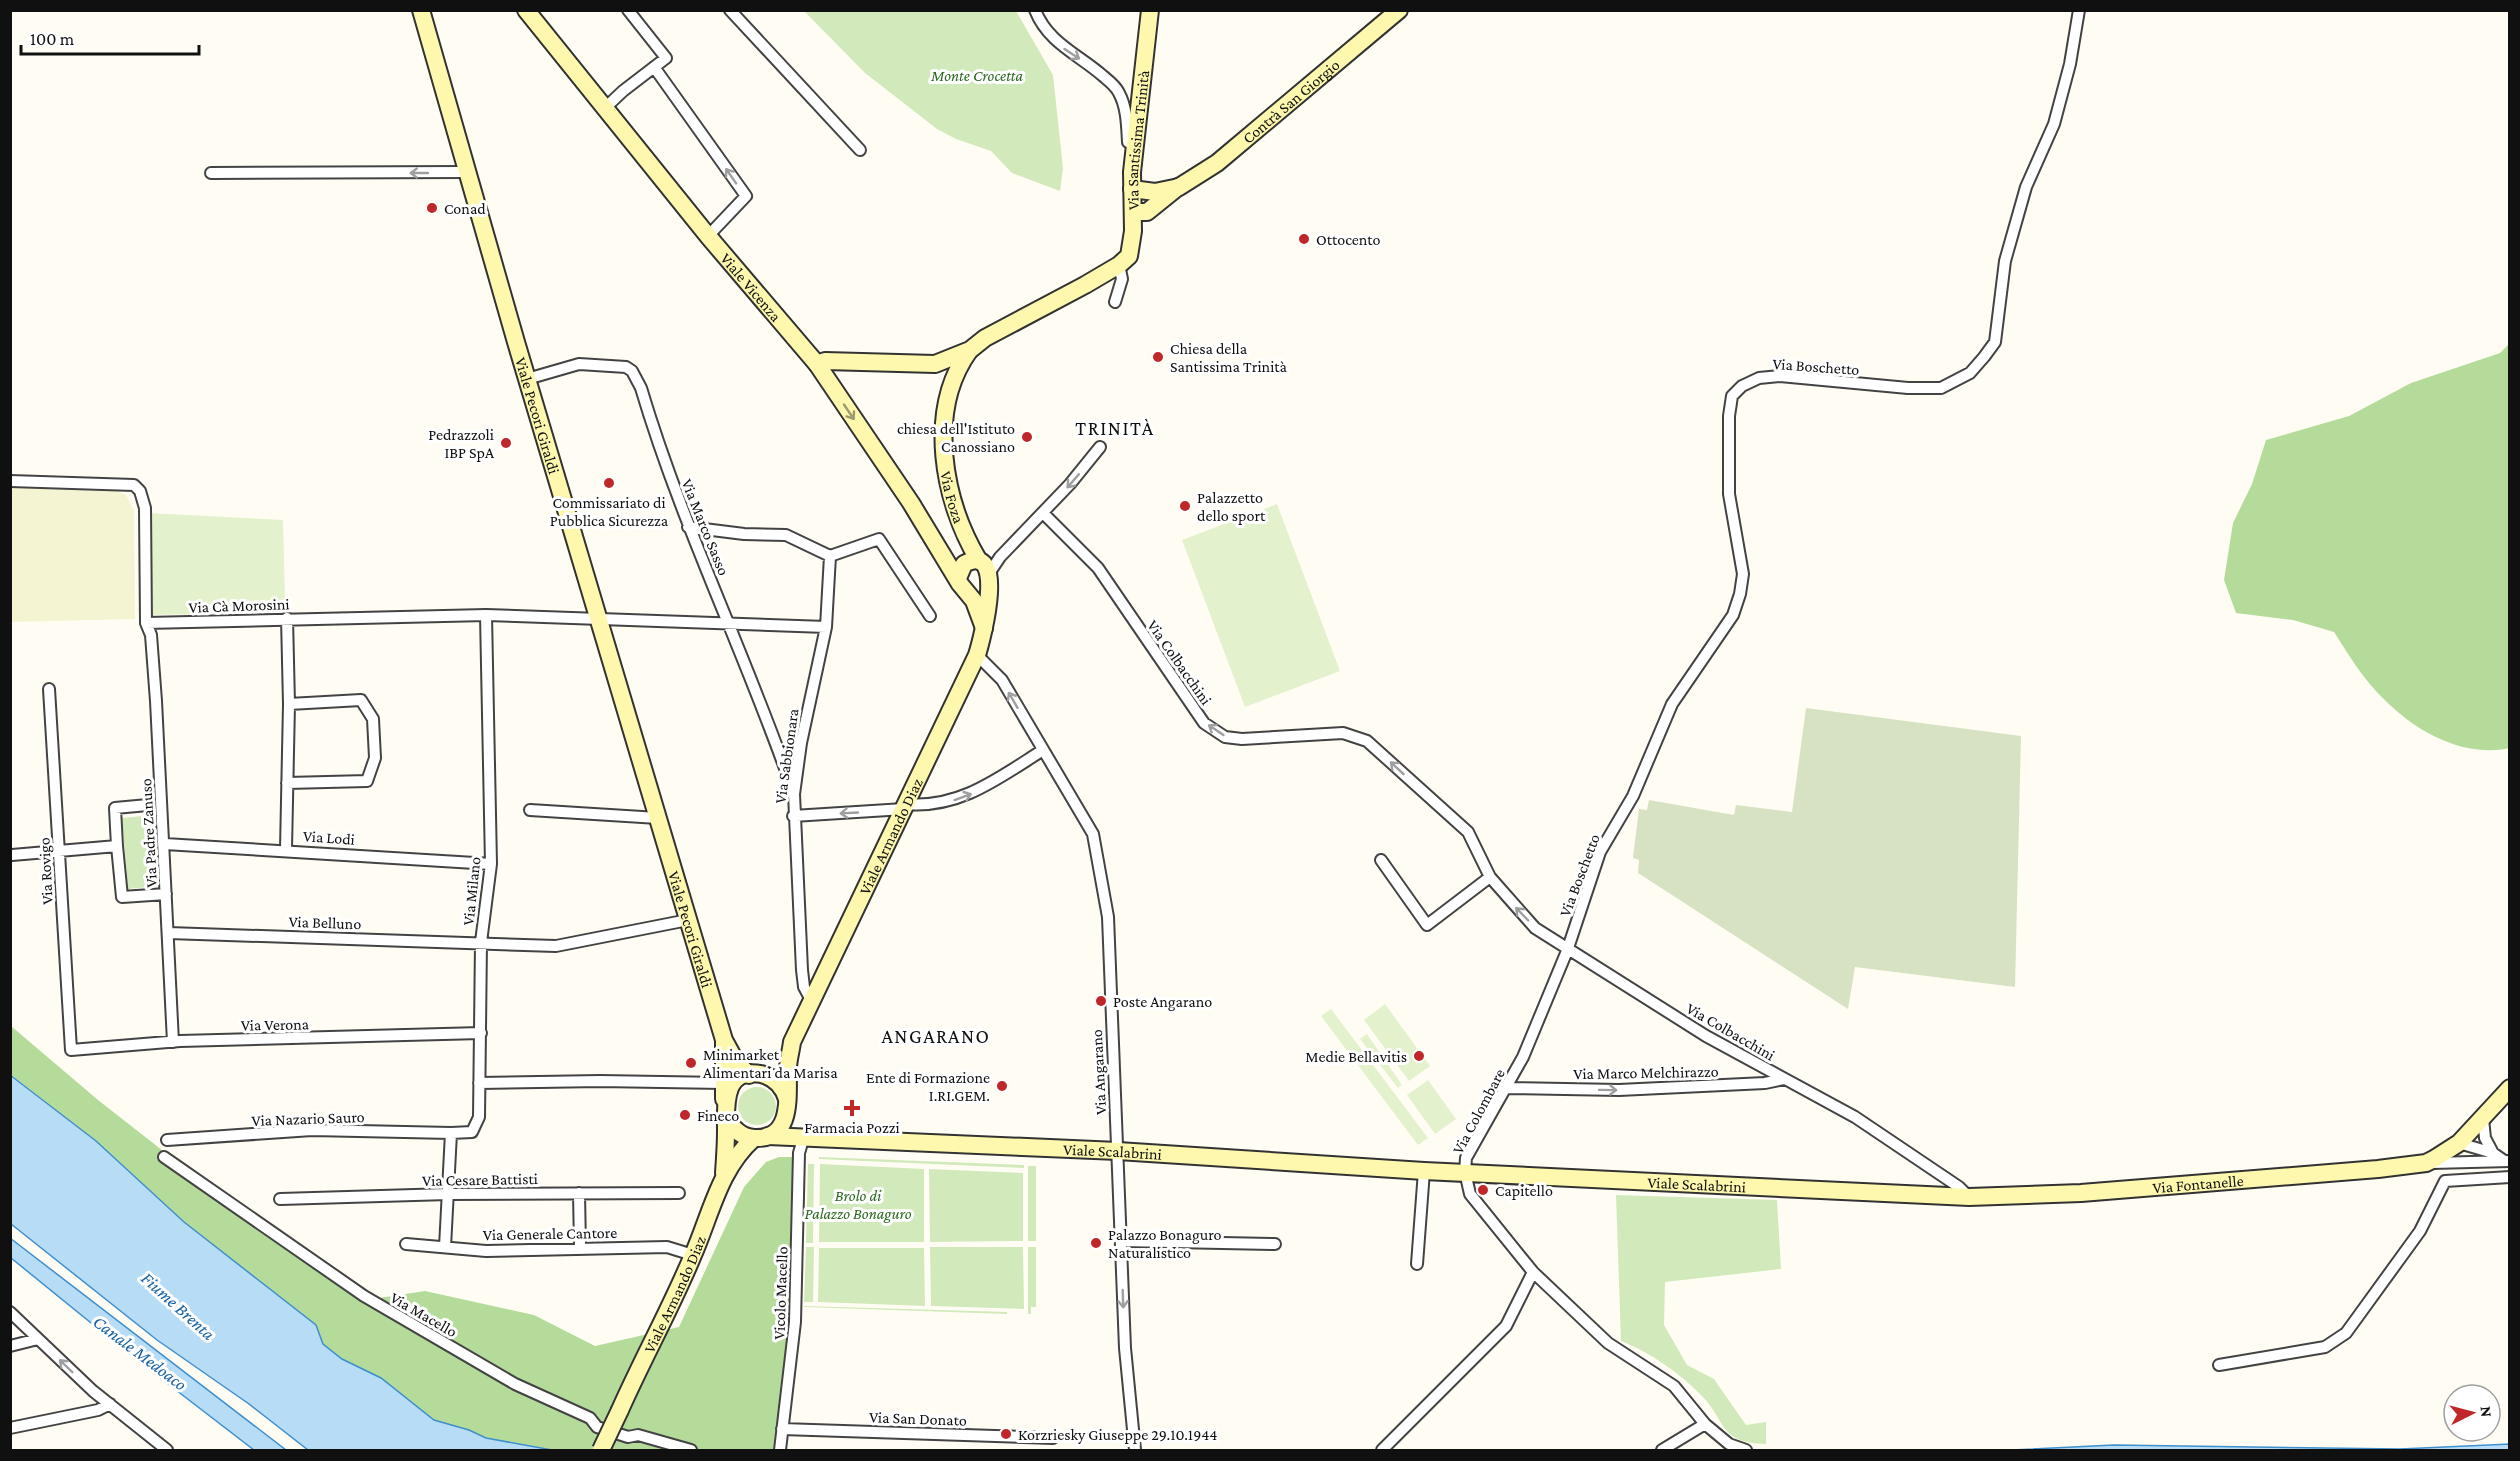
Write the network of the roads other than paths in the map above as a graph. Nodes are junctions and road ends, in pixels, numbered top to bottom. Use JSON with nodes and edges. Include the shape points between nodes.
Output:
{"nodes":[{"id":1,"x":421,"y":10,"type":"edge"},
{"id":2,"x":526,"y":10,"type":"edge"},
{"id":3,"x":628,"y":10,"type":"edge"},
{"id":4,"x":730,"y":10,"type":"edge"},
{"id":5,"x":1035,"y":10,"type":"edge"},
{"id":6,"x":1149,"y":10,"type":"edge"},
{"id":7,"x":1399,"y":10,"type":"edge"},
{"id":8,"x":2079,"y":10,"type":"edge"},
{"id":9,"x":654,"y":68,"type":"junction"},
{"id":10,"x":605,"y":108,"type":"junction"},
{"id":11,"x":1134,"y":145,"type":"junction"},
{"id":12,"x":860,"y":150,"type":"dead end"},
{"id":13,"x":466,"y":172,"type":"junction"},
{"id":14,"x":211,"y":173,"type":"dead end"},
{"id":15,"x":1179,"y":187,"type":"junction"},
{"id":16,"x":1132,"y":189,"type":"junction"},
{"id":17,"x":1133,"y":212,"type":"junction"},
{"id":18,"x":708,"y":236,"type":"junction"},
{"id":19,"x":1119,"y":265,"type":"junction"},
{"id":20,"x":1115,"y":302,"type":"dead end"},
{"id":21,"x":970,"y":350,"type":"junction"},
{"id":22,"x":817,"y":364,"type":"junction"},
{"id":23,"x":935,"y":364,"type":"junction"},
{"id":24,"x":527,"y":379,"type":"junction"},
{"id":25,"x":949,"y":392,"type":"junction"},
{"id":26,"x":1100,"y":447,"type":"dead end"},
{"id":27,"x":10,"y":482,"type":"edge"},
{"id":28,"x":1043,"y":513,"type":"junction"},
{"id":29,"x":688,"y":527,"type":"junction"},
{"id":30,"x":830,"y":556,"type":"junction"},
{"id":31,"x":985,"y":570,"type":"junction"},
{"id":32,"x":963,"y":585,"type":"junction"},
{"id":33,"x":486,"y":615,"type":"junction"},
{"id":34,"x":930,"y":616,"type":"dead end"},
{"id":35,"x":287,"y":618,"type":"junction"},
{"id":36,"x":598,"y":619,"type":"junction"},
{"id":37,"x":146,"y":623,"type":"junction"},
{"id":38,"x":729,"y":624,"type":"junction"},
{"id":39,"x":826,"y":627,"type":"junction"},
{"id":40,"x":984,"y":628,"type":"junction"},
{"id":41,"x":977,"y":655,"type":"junction"},
{"id":42,"x":50,"y":689,"type":"dead end"},
{"id":43,"x":289,"y":704,"type":"junction"},
{"id":44,"x":1043,"y":750,"type":"junction"},
{"id":45,"x":287,"y":783,"type":"junction"},
{"id":46,"x":794,"y":794,"type":"junction"},
{"id":47,"x":148,"y":806,"type":"dead end"},
{"id":48,"x":905,"y":806,"type":"junction"},
{"id":49,"x":530,"y":810,"type":"dead end"},
{"id":50,"x":793,"y":816,"type":"junction"},
{"id":51,"x":658,"y":818,"type":"junction"},
{"id":52,"x":165,"y":844,"type":"junction"},
{"id":53,"x":117,"y":846,"type":"junction"},
{"id":54,"x":286,"y":849,"type":"junction"},
{"id":55,"x":59,"y":851,"type":"junction"},
{"id":56,"x":12,"y":855,"type":"edge"},
{"id":57,"x":1381,"y":860,"type":"dead end"},
{"id":58,"x":490,"y":864,"type":"junction"},
{"id":59,"x":1490,"y":876,"type":"junction"},
{"id":60,"x":166,"y":894,"type":"junction"},
{"id":61,"x":688,"y":920,"type":"junction"},
{"id":62,"x":169,"y":933,"type":"junction"},
{"id":63,"x":481,"y":942,"type":"junction"},
{"id":64,"x":1568,"y":951,"type":"junction"},
{"id":65,"x":811,"y":1000,"type":"junction"},
{"id":66,"x":481,"y":1033,"type":"junction"},
{"id":67,"x":724,"y":1040,"type":"junction"},
{"id":68,"x":172,"y":1042,"type":"junction"},
{"id":69,"x":792,"y":1042,"type":"junction"},
{"id":70,"x":71,"y":1050,"type":"joint"},
{"id":71,"x":756,"y":1075,"type":"junction"},
{"id":72,"x":1784,"y":1079,"type":"junction"},
{"id":73,"x":479,"y":1083,"type":"junction"},
{"id":74,"x":723,"y":1083,"type":"junction"},
{"id":75,"x":1507,"y":1088,"type":"junction"},
{"id":76,"x":2510,"y":1088,"type":"edge"},
{"id":77,"x":788,"y":1102,"type":"junction"},
{"id":78,"x":725,"y":1111,"type":"junction"},
{"id":79,"x":2482,"y":1119,"type":"junction"},
{"id":80,"x":785,"y":1120,"type":"junction"},
{"id":81,"x":451,"y":1133,"type":"junction"},
{"id":82,"x":803,"y":1136,"type":"junction"},
{"id":83,"x":761,"y":1137,"type":"junction"},
{"id":84,"x":167,"y":1140,"type":"dead end"},
{"id":85,"x":1118,"y":1151,"type":"junction"},
{"id":86,"x":2457,"y":1151,"type":"junction"},
{"id":87,"x":164,"y":1157,"type":"dead end"},
{"id":88,"x":2502,"y":1158,"type":"edge"},
{"id":89,"x":1424,"y":1171,"type":"junction"},
{"id":90,"x":1465,"y":1172,"type":"junction"},
{"id":91,"x":724,"y":1177,"type":"junction"},
{"id":92,"x":2510,"y":1177,"type":"edge"},
{"id":93,"x":579,"y":1193,"type":"junction"},
{"id":94,"x":679,"y":1193,"type":"dead end"},
{"id":95,"x":448,"y":1194,"type":"junction"},
{"id":96,"x":1969,"y":1197,"type":"junction"},
{"id":97,"x":280,"y":1199,"type":"dead end"},
{"id":98,"x":1122,"y":1241,"type":"junction"},
{"id":99,"x":406,"y":1244,"type":"dead end"},
{"id":100,"x":1275,"y":1244,"type":"dead end"},
{"id":101,"x":445,"y":1247,"type":"junction"},
{"id":102,"x":580,"y":1247,"type":"junction"},
{"id":103,"x":693,"y":1255,"type":"junction"},
{"id":104,"x":1417,"y":1264,"type":"dead end"},
{"id":105,"x":1533,"y":1272,"type":"junction"},
{"id":106,"x":10,"y":1312,"type":"edge"},
{"id":107,"x":38,"y":1339,"type":"junction"},
{"id":108,"x":10,"y":1346,"type":"edge"},
{"id":109,"x":2219,"y":1365,"type":"dead end"},
{"id":110,"x":110,"y":1404,"type":"junction"},
{"id":111,"x":1705,"y":1424,"type":"junction"},
{"id":112,"x":10,"y":1428,"type":"edge"},
{"id":113,"x":782,"y":1429,"type":"junction"},
{"id":114,"x":1053,"y":1438,"type":"dead end"},
{"id":115,"x":167,"y":1450,"type":"edge"},
{"id":116,"x":601,"y":1450,"type":"edge"},
{"id":117,"x":691,"y":1450,"type":"edge"},
{"id":118,"x":780,"y":1450,"type":"edge"},
{"id":119,"x":1135,"y":1450,"type":"edge"},
{"id":120,"x":1382,"y":1450,"type":"edge"},
{"id":121,"x":1662,"y":1450,"type":"edge"},
{"id":122,"x":1746,"y":1450,"type":"edge"}],
"edges":[{"from":1,"to":13,"type":"street","name":"Viale Pecori Giraldi"},
{"from":2,"to":10,"type":"street","name":"Viale Vicenza"},
{"from":3,"to":9,"type":"street","via":[[666,58]]},
{"from":4,"to":12,"type":"street"},
{"from":5,"to":11,"type":"street","one_way":true,"via":[[1041,26],[1066,51],[1091,65],[1119,90],[1126,111],[1128,142]]},
{"from":6,"to":11,"type":"street","name":"Via Santissima Trinità"},
{"from":7,"to":15,"type":"street","name":"Contrà San Giorgio","via":[[1235,150]]},
{"from":8,"to":64,"type":"street","name":"Via Boschetto","via":[[2054,124],[2026,187],[2005,261],[1995,342],[1970,373],[1941,388],[1780,376],[1759,378],[1732,396],[1728,416],[1729,494],[1743,574],[1740,594],[1733,615],[1672,704],[1633,796],[1600,852]]},
{"from":9,"to":10,"type":"street"},
{"from":18,"to":9,"type":"street","one_way":true,"via":[[746,196]]},
{"from":10,"to":18,"type":"street","name":"Viale Vicenza"},
{"from":11,"to":16,"type":"street","name":"Via Santissima Trinità"},
{"from":13,"to":14,"type":"street","one_way":true},
{"from":13,"to":24,"type":"street","name":"Viale Pecori Giraldi"},
{"from":15,"to":16,"type":"street","name":"Contrà San Giorgio","via":[[1155,192]]},
{"from":15,"to":17,"type":"street","name":"Contrà San Giorgio","via":[[1147,212]]},
{"from":16,"to":17,"type":"street","name":"Via Santissima Trinità"},
{"from":17,"to":19,"type":"street","name":"Via Santissima Trinità","via":[[1132,246],[1129,256]]},
{"from":18,"to":22,"type":"street","name":"Viale Vicenza"},
{"from":19,"to":20,"type":"street","name":"Via Santissima Trinità","via":[[1122,279]]},
{"from":19,"to":21,"type":"street","via":[[995,332]]},
{"from":21,"to":23,"type":"street"},
{"from":21,"to":25,"type":"street","name":"Via Foza","via":[[953,377]]},
{"from":22,"to":23,"type":"street"},
{"from":22,"to":32,"type":"street","name":"Viale Vicenza","one_way":true},
{"from":23,"to":25,"type":"street","name":"Via Foza","via":[[948,372]]},
{"from":24,"to":29,"type":"street","name":"Via Marco Sasso","via":[[579,364],[626,367],[632,371]]},
{"from":24,"to":36,"type":"street","name":"Viale Pecori Giraldi"},
{"from":25,"to":31,"type":"street","name":"Via Foza","via":[[944,443],[948,485]]},
{"from":26,"to":28,"type":"street","one_way":true},
{"from":27,"to":37,"type":"street","via":[[134,485],[140,491],[145,508]]},
{"from":28,"to":31,"type":"street"},
{"from":59,"to":28,"type":"street","name":"Via Colbacchini","one_way":true,"via":[[1468,832],[1367,741],[1342,733],[1242,739],[1225,736],[1204,723],[1098,568]]},
{"from":29,"to":30,"type":"street","via":[[786,535]]},
{"from":29,"to":38,"type":"street","name":"Via Marco Sasso"},
{"from":30,"to":34,"type":"street","via":[[879,539]]},
{"from":30,"to":39,"type":"street","name":"Via Sabbionara"},
{"from":31,"to":32,"type":"street","via":[[982,591]]},
{"from":31,"to":32,"type":"street","via":[[964,564]]},
{"from":31,"to":40,"type":"street","name":"Viale Armando Diaz"},
{"from":32,"to":40,"type":"street","via":[[981,615]]},
{"from":33,"to":35,"type":"street","name":"Via Cà Morosini"},
{"from":33,"to":36,"type":"street","name":"Via Cà Morosini"},
{"from":33,"to":58,"type":"street","name":"Via Milano"},
{"from":35,"to":37,"type":"street","name":"Via Cà Morosini"},
{"from":35,"to":43,"type":"street"},
{"from":36,"to":38,"type":"street"},
{"from":36,"to":51,"type":"street","name":"Viale Pecori Giraldi"},
{"from":37,"to":52,"type":"street","name":"Via Padre Zanuso","via":[[151,635]]},
{"from":38,"to":39,"type":"street"},
{"from":38,"to":46,"type":"street","name":"Via Marco Sasso"},
{"from":39,"to":46,"type":"street","name":"Via Sabbionara"},
{"from":40,"to":41,"type":"street","name":"Viale Armando Diaz"},
{"from":44,"to":41,"type":"street","name":"Via Angarano","one_way":true,"via":[[1002,680]]},
{"from":41,"to":48,"type":"street","name":"Viale Armando Diaz"},
{"from":42,"to":55,"type":"street","name":"Via Rovigo"},
{"from":43,"to":45,"type":"street"},
{"from":43,"to":45,"type":"street","via":[[361,700],[373,719],[375,758],[367,781]]},
{"from":48,"to":44,"type":"street","name":"Via Sabbionara","one_way":true,"via":[[948,802],[972,794]]},
{"from":44,"to":85,"type":"street","name":"Via Angarano","via":[[1093,834],[1099,862],[1108,917]]},
{"from":45,"to":54,"type":"street"},
{"from":46,"to":50,"type":"street","name":"Via Sabbionara"},
{"from":47,"to":53,"type":"street","via":[[115,808]]},
{"from":48,"to":50,"type":"street","name":"Via Sabbionara","one_way":true},
{"from":48,"to":65,"type":"street","name":"Viale Armando Diaz"},
{"from":49,"to":51,"type":"street"},
{"from":50,"to":65,"type":"street","via":[[802,970]]},
{"from":51,"to":61,"type":"street","name":"Viale Pecori Giraldi"},
{"from":52,"to":54,"type":"street","name":"Via Lodi"},
{"from":52,"to":60,"type":"street","name":"Via Padre Zanuso"},
{"from":53,"to":55,"type":"street"},
{"from":53,"to":60,"type":"street","via":[[122,897]]},
{"from":54,"to":58,"type":"street","name":"Via Lodi"},
{"from":55,"to":56,"type":"street"},
{"from":55,"to":70,"type":"street","name":"Via Rovigo"},
{"from":57,"to":59,"type":"street","via":[[1426,925]]},
{"from":58,"to":63,"type":"street","name":"Via Milano"},
{"from":64,"to":59,"type":"street","name":"Via Colbacchini","one_way":true,"via":[[1535,928]]},
{"from":60,"to":62,"type":"street","name":"Via Padre Zanuso"},
{"from":61,"to":63,"type":"street","name":"Via Belluno","via":[[556,946]]},
{"from":61,"to":67,"type":"street","name":"Viale Pecori Giraldi"},
{"from":62,"to":63,"type":"street","name":"Via Belluno"},
{"from":62,"to":68,"type":"street","name":"Via Padre Zanuso"},
{"from":63,"to":66,"type":"street","name":"Via Milano"},
{"from":64,"to":72,"type":"street","name":"Via Colbacchini"},
{"from":64,"to":75,"type":"street","name":"Via Colombare"},
{"from":65,"to":69,"type":"street","name":"Viale Armando Diaz"},
{"from":66,"to":68,"type":"street","name":"Via Verona"},
{"from":66,"to":73,"type":"street","name":"Via Milano"},
{"from":67,"to":71,"type":"street","name":"Viale Pecori Giraldi","via":[[736,1062]]},
{"from":67,"to":74,"type":"street","name":"Viale Pecori Giraldi"},
{"from":68,"to":70,"type":"street","name":"Via Verona"},
{"from":69,"to":71,"type":"street","name":"Viale Armando Diaz"},
{"from":69,"to":77,"type":"street","name":"Viale Armando Diaz"},
{"from":71,"to":77,"type":"street","via":[[781,1086]]},
{"from":71,"to":78,"type":"street","name":"Viale Armando Diaz","via":[[732,1085]]},
{"from":75,"to":72,"type":"street","name":"Via Marco Melchirazzo","one_way":true,"via":[[1619,1090]]},
{"from":72,"to":96,"type":"street","name":"Via Colbacchini","via":[[1855,1117]]},
{"from":73,"to":74,"type":"street"},
{"from":73,"to":81,"type":"street","name":"Via Milano","via":[[479,1117],[472,1132]]},
{"from":74,"to":78,"type":"street","name":"Viale Pecori Giraldi"},
{"from":75,"to":90,"type":"street","name":"Via Colombare","via":[[1466,1158]]},
{"from":76,"to":79,"type":"street"},
{"from":77,"to":80,"type":"street","name":"Viale Armando Diaz"},
{"from":78,"to":83,"type":"street","via":[[737,1132]]},
{"from":78,"to":91,"type":"street","name":"Viale Armando Diaz"},
{"from":79,"to":86,"type":"street"},
{"from":79,"to":88,"type":"street","via":[[2485,1138]]},
{"from":80,"to":82,"type":"street"},
{"from":80,"to":83,"type":"street","name":"Viale Armando Diaz"},
{"from":81,"to":84,"type":"street","name":"Via Nazario Sauro","via":[[312,1130]]},
{"from":81,"to":95,"type":"street"},
{"from":82,"to":83,"type":"street","name":"Viale Scalabrini"},
{"from":82,"to":85,"type":"street","name":"Viale Scalabrini"},
{"from":82,"to":113,"type":"street","name":"Vicolo Macello","via":[[795,1322]]},
{"from":83,"to":91,"type":"street","name":"Viale Armando Diaz","via":[[740,1153]]},
{"from":85,"to":89,"type":"street","name":"Viale Scalabrini"},
{"from":85,"to":98,"type":"street","name":"Via Angarano"},
{"from":86,"to":88,"type":"street"},
{"from":86,"to":88,"type":"street","name":"Via Fontanelle"},
{"from":86,"to":96,"type":"street","name":"Via Fontanelle","via":[[2426,1163],[2081,1193]]},
{"from":87,"to":117,"type":"street","name":"Via Macello","via":[[364,1296],[515,1384],[590,1418],[597,1427]]},
{"from":89,"to":90,"type":"street","name":"Viale Scalabrini"},
{"from":89,"to":104,"type":"street"},
{"from":90,"to":96,"type":"street","name":"Viale Scalabrini"},
{"from":90,"to":105,"type":"street","name":"Via Colombare","via":[[1470,1194]]},
{"from":91,"to":103,"type":"street","name":"Viale Armando Diaz"},
{"from":92,"to":109,"type":"street","via":[[2445,1181],[2420,1231],[2346,1332],[2325,1347]]},
{"from":93,"to":94,"type":"street","name":"Via Cesare Battisti"},
{"from":93,"to":95,"type":"street","name":"Via Cesare Battisti"},
{"from":93,"to":102,"type":"street"},
{"from":95,"to":97,"type":"street","name":"Via Cesare Battisti"},
{"from":95,"to":101,"type":"street"},
{"from":98,"to":100,"type":"street"},
{"from":98,"to":119,"type":"street","name":"Via Angarano","one_way":true,"via":[[1125,1348]]},
{"from":99,"to":101,"type":"street","name":"Via Generale Cantore"},
{"from":101,"to":102,"type":"street","name":"Via Generale Cantore","via":[[486,1251]]},
{"from":102,"to":103,"type":"street","name":"Via Generale Cantore","via":[[667,1247]]},
{"from":103,"to":116,"type":"street","name":"Viale Armando Diaz","bridge":true},
{"from":105,"to":111,"type":"street","name":"Via Colombare","via":[[1608,1343],[1674,1386]]},
{"from":105,"to":120,"type":"street","via":[[1506,1326]]},
{"from":106,"to":107,"type":"street"},
{"from":107,"to":108,"type":"street"},
{"from":110,"to":107,"type":"street","one_way":true},
{"from":110,"to":112,"type":"street","via":[[98,1410]]},
{"from":110,"to":115,"type":"street"},
{"from":111,"to":121,"type":"street"},
{"from":111,"to":122,"type":"street","name":"Via Colombare","via":[[1729,1444]]},
{"from":113,"to":114,"type":"street","name":"Via San Donato"},
{"from":113,"to":118,"type":"street","name":"Vicolo Macello"}]}
